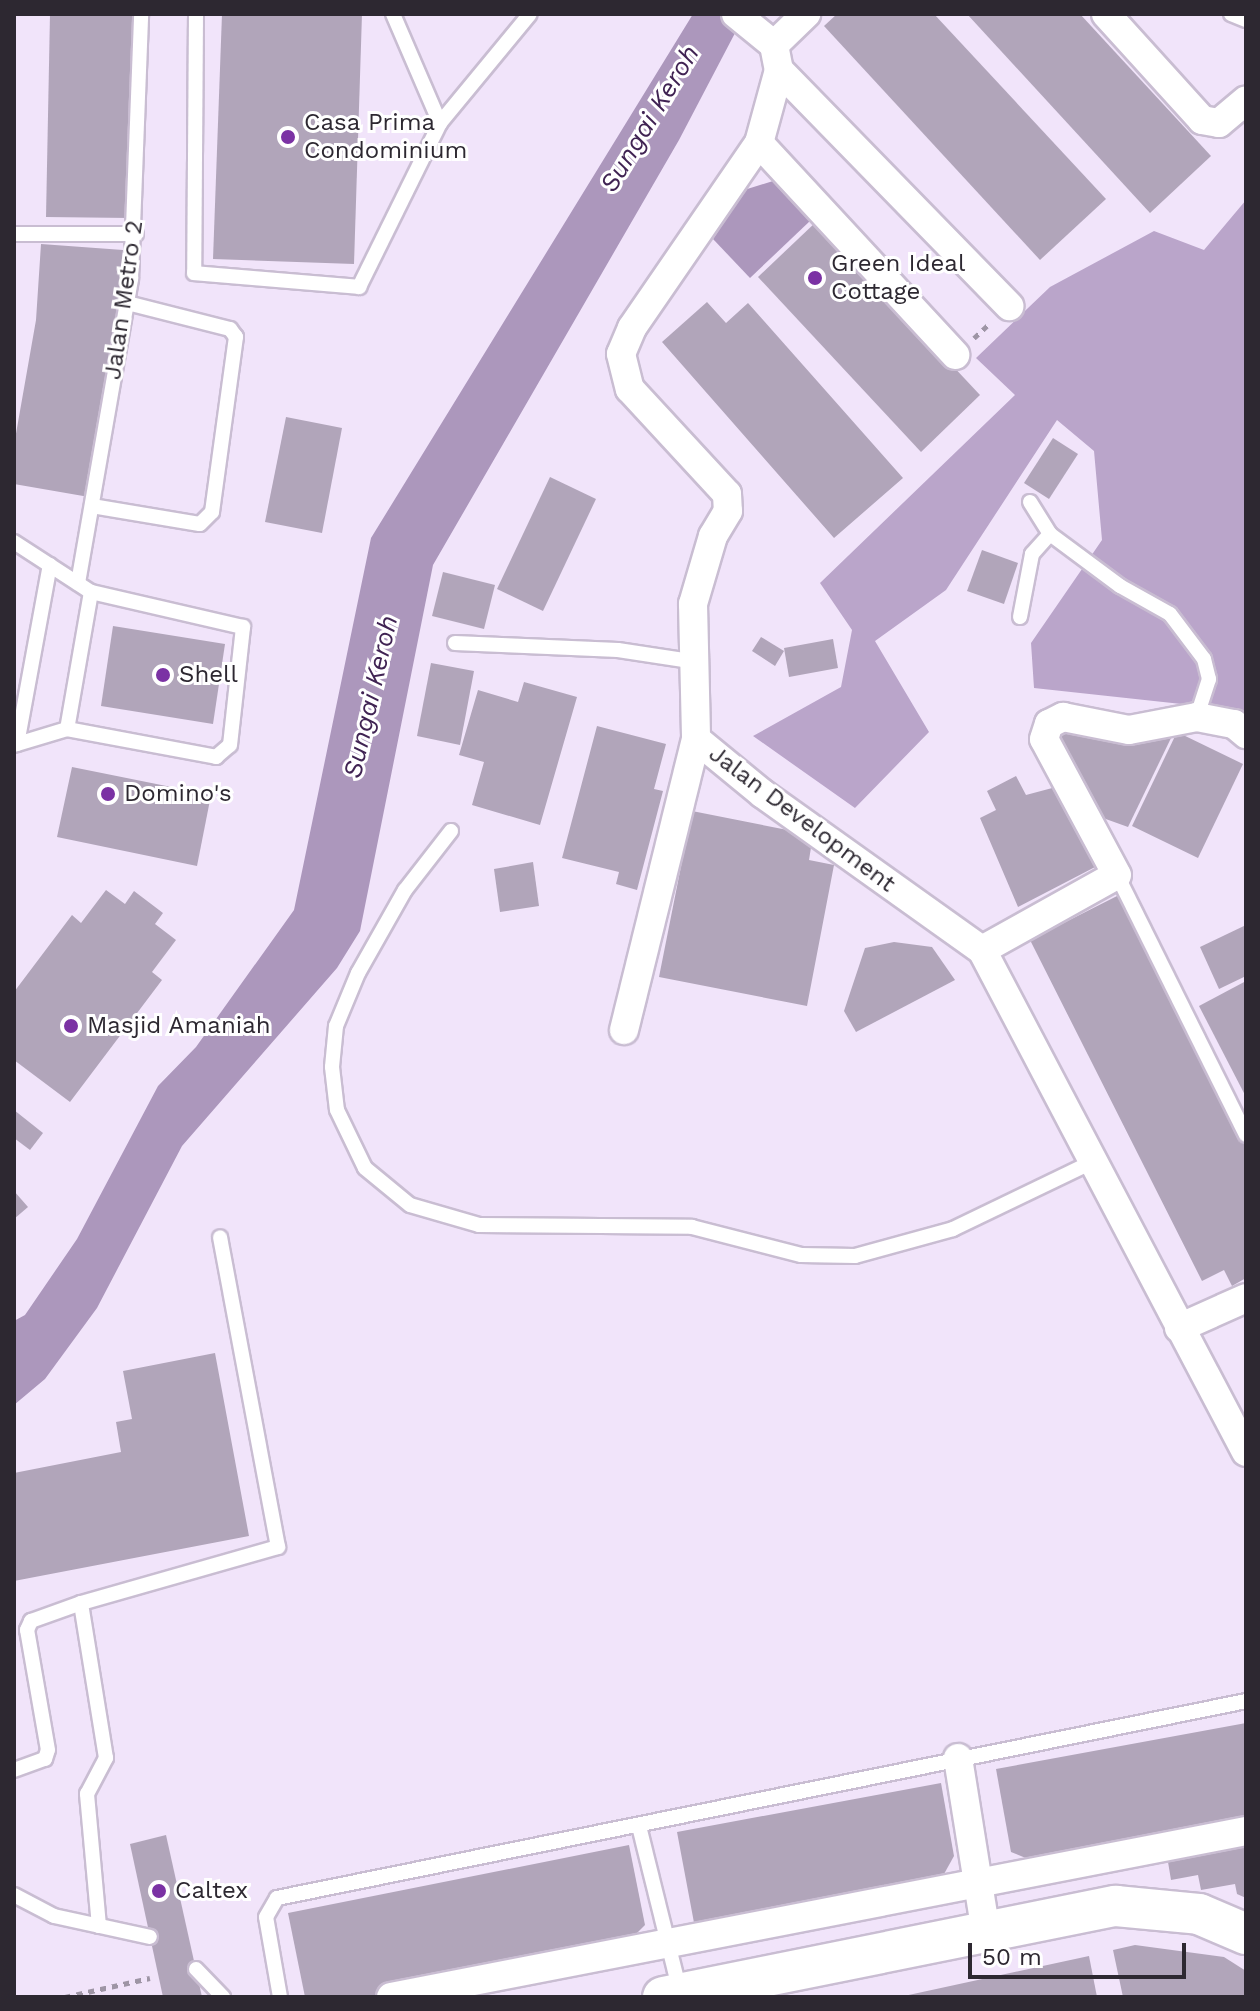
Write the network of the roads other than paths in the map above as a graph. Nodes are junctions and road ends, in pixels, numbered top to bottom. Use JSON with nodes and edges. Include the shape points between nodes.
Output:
{"nodes":[{"id":1,"x":141,"y":14,"type":"edge"},
{"id":2,"x":196,"y":14,"type":"edge"},
{"id":3,"x":393,"y":14,"type":"edge"},
{"id":4,"x":530,"y":14,"type":"edge"},
{"id":5,"x":736,"y":14,"type":"edge"},
{"id":6,"x":806,"y":14,"type":"edge"},
{"id":7,"x":1106,"y":14,"type":"edge"},
{"id":8,"x":1231,"y":14,"type":"edge"},
{"id":9,"x":1246,"y":20,"type":"edge"},
{"id":10,"x":772,"y":49,"type":"junction"},
{"id":11,"x":1246,"y":100,"type":"edge"},
{"id":12,"x":440,"y":123,"type":"junction"},
{"id":13,"x":759,"y":143,"type":"junction"},
{"id":14,"x":14,"y":234,"type":"edge"},
{"id":15,"x":136,"y":234,"type":"junction"},
{"id":16,"x":127,"y":303,"type":"junction"},
{"id":17,"x":1009,"y":306,"type":"road end"},
{"id":18,"x":955,"y":355,"type":"road end"},
{"id":19,"x":1030,"y":502,"type":"dead end"},
{"id":20,"x":92,"y":506,"type":"junction"},
{"id":21,"x":1050,"y":534,"type":"junction"},
{"id":22,"x":14,"y":542,"type":"edge"},
{"id":23,"x":50,"y":565,"type":"junction"},
{"id":24,"x":78,"y":583,"type":"junction"},
{"id":25,"x":91,"y":592,"type":"junction"},
{"id":26,"x":1020,"y":617,"type":"dead end"},
{"id":27,"x":455,"y":643,"type":"dead end"},
{"id":28,"x":690,"y":661,"type":"junction"},
{"id":29,"x":1197,"y":717,"type":"junction"},
{"id":30,"x":67,"y":729,"type":"junction"},
{"id":31,"x":1246,"y":734,"type":"edge"},
{"id":32,"x":696,"y":739,"type":"junction"},
{"id":33,"x":16,"y":744,"type":"edge"},
{"id":34,"x":451,"y":831,"type":"dead end"},
{"id":35,"x":1117,"y":875,"type":"junction"},
{"id":36,"x":982,"y":950,"type":"junction"},
{"id":37,"x":624,"y":1030,"type":"dead end"},
{"id":38,"x":1246,"y":1135,"type":"edge"},
{"id":39,"x":1092,"y":1162,"type":"junction"},
{"id":40,"x":220,"y":1237,"type":"dead end"},
{"id":41,"x":1246,"y":1298,"type":"edge"},
{"id":42,"x":1179,"y":1328,"type":"junction"},
{"id":43,"x":1246,"y":1452,"type":"edge"},
{"id":44,"x":81,"y":1603,"type":"junction"},
{"id":45,"x":1246,"y":1701,"type":"edge"},
{"id":46,"x":958,"y":1758,"type":"junction"},
{"id":47,"x":14,"y":1770,"type":"edge"},
{"id":48,"x":639,"y":1826,"type":"junction"},
{"id":49,"x":1246,"y":1831,"type":"edge"},
{"id":50,"x":978,"y":1883,"type":"junction"},
{"id":51,"x":14,"y":1895,"type":"edge"},
{"id":52,"x":99,"y":1926,"type":"junction"},
{"id":53,"x":986,"y":1933,"type":"junction"},
{"id":54,"x":1246,"y":1934,"type":"edge"},
{"id":55,"x":150,"y":1937,"type":"dead end"},
{"id":56,"x":667,"y":1943,"type":"junction"},
{"id":57,"x":196,"y":1969,"type":"dead end"},
{"id":58,"x":671,"y":1995,"type":"edge"},
{"id":59,"x":223,"y":1997,"type":"edge"},
{"id":60,"x":280,"y":1997,"type":"edge"},
{"id":61,"x":391,"y":1997,"type":"edge"}],
"edges":[{"from":1,"to":15,"type":"lane","name":"Jalan Metro 2"},
{"from":2,"to":12,"type":"lane","via":[[197,276],[361,286]]},
{"from":3,"to":12,"type":"lane"},
{"from":4,"to":12,"type":"lane"},
{"from":5,"to":10,"type":"street"},
{"from":6,"to":10,"type":"street"},
{"from":7,"to":11,"type":"street","via":[[1202,120],[1219,123]]},
{"from":8,"to":9,"type":"lane"},
{"from":10,"to":13,"type":"street","name":"Jalan Development"},
{"from":10,"to":17,"type":"street"},
{"from":13,"to":18,"type":"street"},
{"from":13,"to":28,"type":"street","name":"Jalan Development","via":[[632,328],[621,354],[630,389],[727,494],[728,511],[713,536],[693,604]]},
{"from":14,"to":15,"type":"lane"},
{"from":15,"to":16,"type":"lane","name":"Jalan Metro 2"},
{"from":16,"to":20,"type":"lane","name":"Jalan Metro 2"},
{"from":16,"to":20,"type":"lane","via":[[230,329],[236,337],[212,512],[200,524]]},
{"from":19,"to":21,"type":"lane"},
{"from":20,"to":24,"type":"lane","name":"Jalan Metro 2"},
{"from":21,"to":26,"type":"lane","via":[[1032,554]]},
{"from":21,"to":29,"type":"lane","via":[[1120,586],[1170,614],[1207,669]]},
{"from":22,"to":23,"type":"lane"},
{"from":23,"to":24,"type":"lane"},
{"from":23,"to":33,"type":"lane"},
{"from":24,"to":25,"type":"lane"},
{"from":25,"to":30,"type":"lane"},
{"from":25,"to":30,"type":"lane","via":[[243,627],[230,745],[216,757]]},
{"from":27,"to":28,"type":"lane","via":[[618,650]]},
{"from":28,"to":32,"type":"street","name":"Jalan Development"},
{"from":29,"to":31,"type":"street","via":[[1234,724]]},
{"from":29,"to":35,"type":"street","via":[[1129,730],[1063,717],[1049,724],[1044,739]]},
{"from":30,"to":33,"type":"lane"},
{"from":32,"to":36,"type":"street","name":"Jalan Development","via":[[763,794]]},
{"from":32,"to":37,"type":"street"},
{"from":34,"to":39,"type":"lane","via":[[405,890],[358,973],[336,1026],[332,1067],[337,1110],[365,1168],[410,1205],[479,1225],[692,1227],[801,1255],[855,1256],[953,1229]]},
{"from":35,"to":36,"type":"street"},
{"from":35,"to":38,"type":"lane"},
{"from":36,"to":39,"type":"street","name":"Jalan Development"},
{"from":39,"to":42,"type":"street","name":"Jalan Development"},
{"from":40,"to":44,"type":"lane","via":[[278,1547]]},
{"from":41,"to":42,"type":"street"},
{"from":42,"to":43,"type":"street","name":"Jalan Development"},
{"from":44,"to":47,"type":"lane","via":[[31,1621],[27,1630],[48,1750],[45,1759]]},
{"from":44,"to":52,"type":"lane","via":[[106,1758],[87,1794]]},
{"from":45,"to":46,"type":"lane"},
{"from":46,"to":48,"type":"lane"},
{"from":46,"to":50,"type":"street"},
{"from":48,"to":56,"type":"lane"},
{"from":48,"to":60,"type":"lane","via":[[277,1898],[266,1917]]},
{"from":49,"to":50,"type":"street"},
{"from":50,"to":53,"type":"street"},
{"from":50,"to":56,"type":"street"},
{"from":51,"to":52,"type":"lane","via":[[54,1916]]},
{"from":52,"to":55,"type":"lane"},
{"from":53,"to":54,"type":"street","via":[[1116,1906],[1199,1914]]},
{"from":53,"to":58,"type":"street"},
{"from":56,"to":58,"type":"lane"},
{"from":56,"to":61,"type":"street"},
{"from":57,"to":59,"type":"lane"}]}
